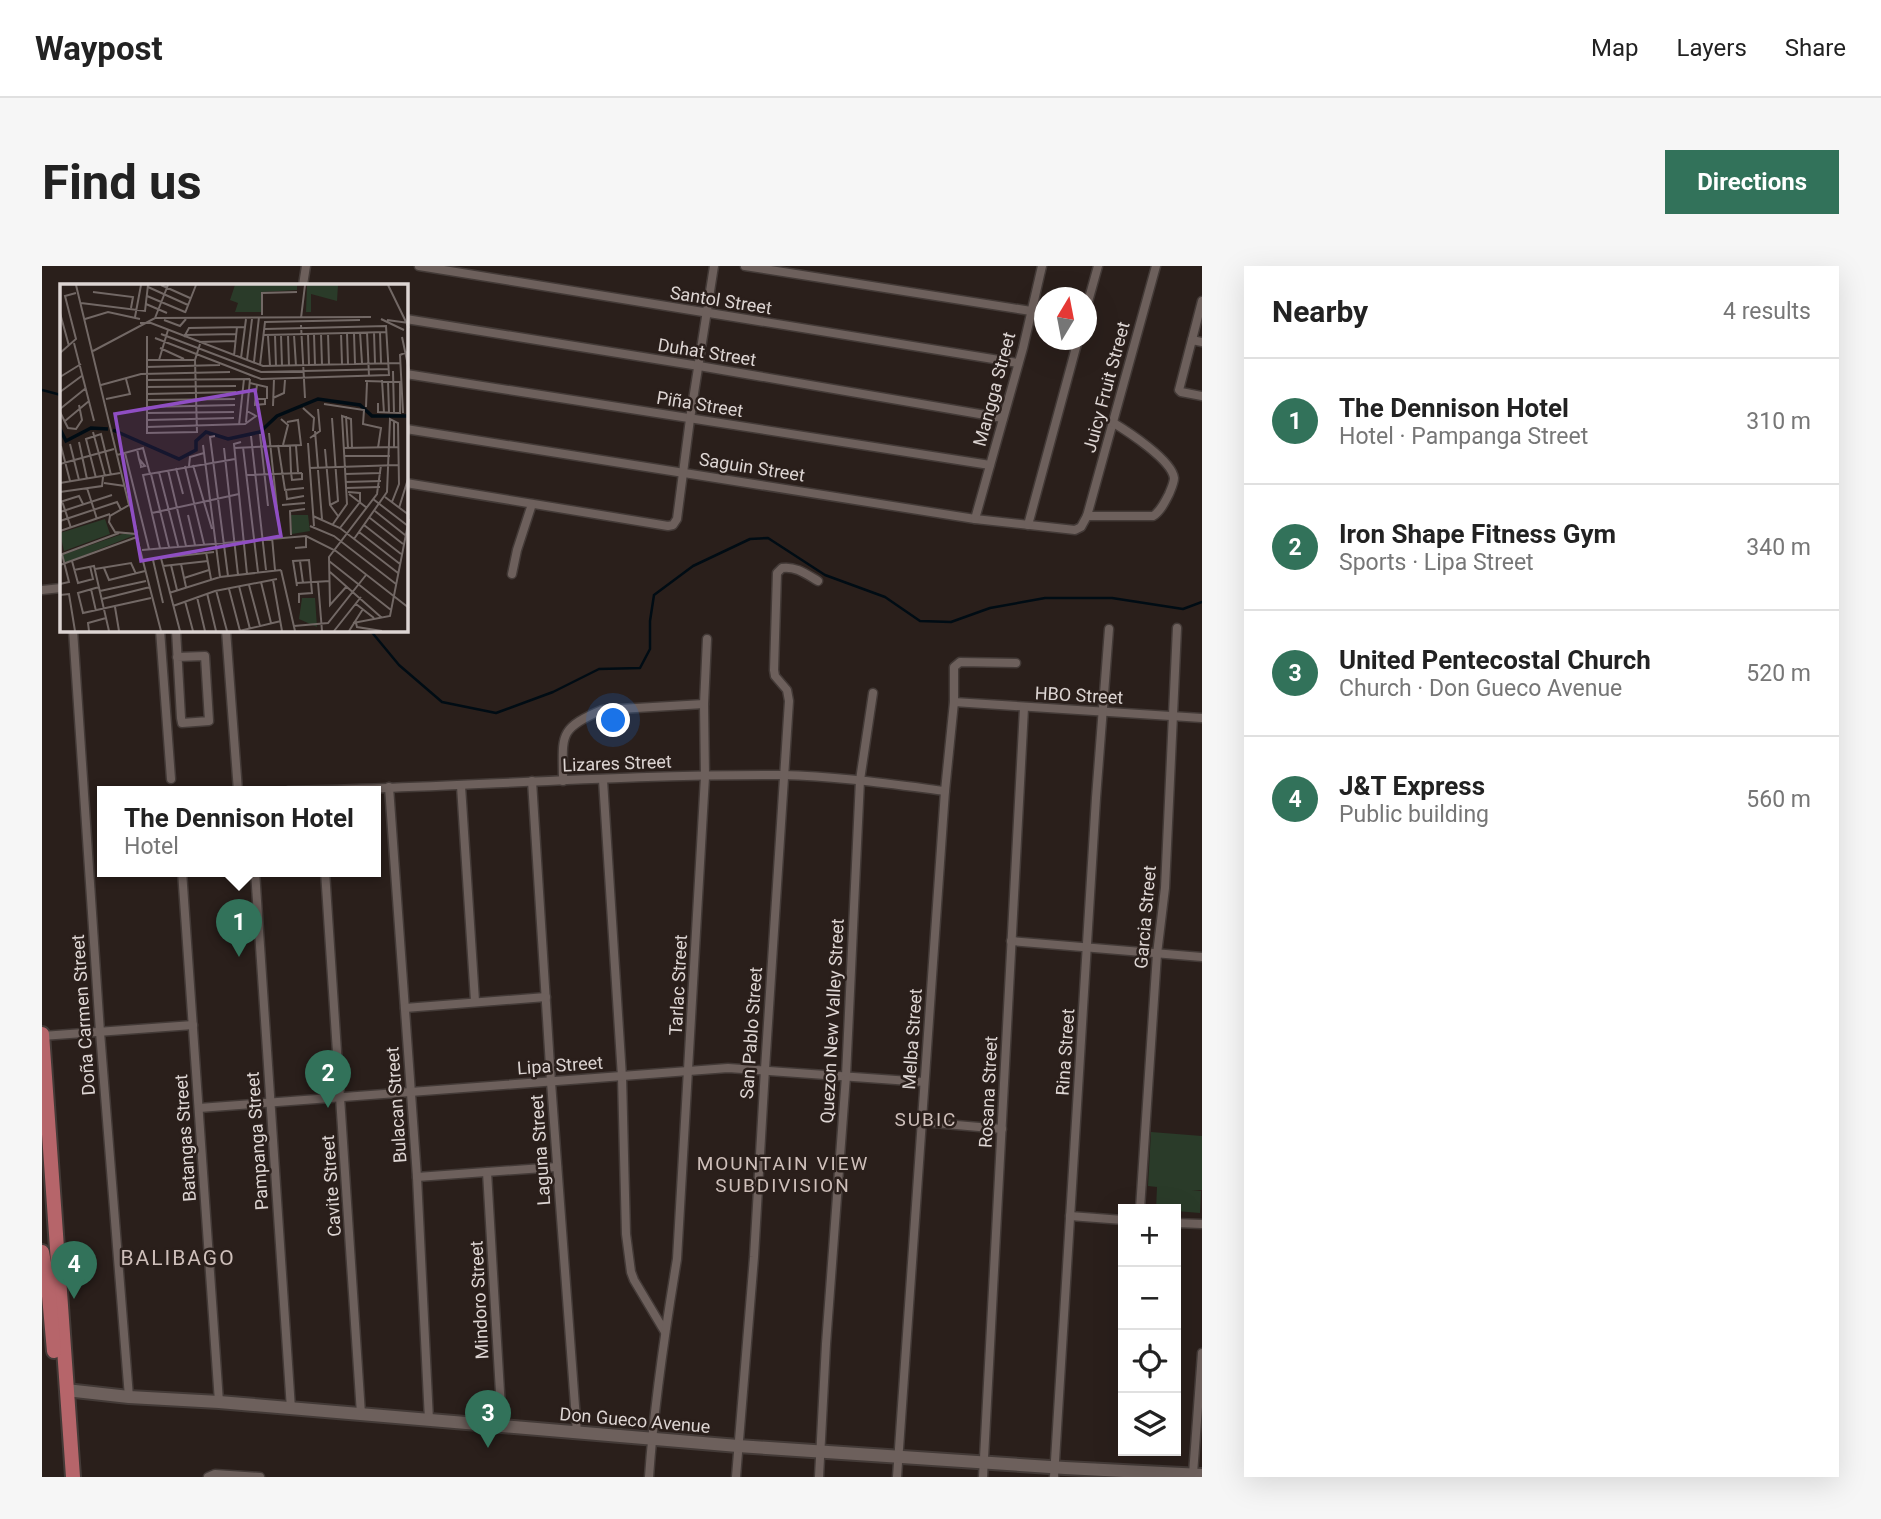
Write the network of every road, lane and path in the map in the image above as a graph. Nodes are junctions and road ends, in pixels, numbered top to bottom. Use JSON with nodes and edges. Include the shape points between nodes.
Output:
{"nodes":[{"id":1,"x":306,"y":266,"type":"edge"},
{"id":2,"x":418,"y":266,"type":"edge"},
{"id":3,"x":714,"y":266,"type":"edge"},
{"id":4,"x":745,"y":266,"type":"edge"},
{"id":5,"x":1042,"y":266,"type":"edge"},
{"id":6,"x":1098,"y":266,"type":"edge"},
{"id":7,"x":1156,"y":266,"type":"edge"},
{"id":8,"x":303,"y":284,"type":"edge"},
{"id":9,"x":1093,"y":287,"type":"edge"},
{"id":10,"x":1202,"y":301,"type":"edge"},
{"id":11,"x":1031,"y":311,"type":"junction"},
{"id":12,"x":707,"y":313,"type":"junction"},
{"id":13,"x":408,"y":319,"type":"edge"},
{"id":14,"x":1192,"y":340,"type":"junction"},
{"id":15,"x":1202,"y":342,"type":"edge"},
{"id":16,"x":1075,"y":350,"type":"edge"},
{"id":17,"x":1018,"y":363,"type":"junction"},
{"id":18,"x":699,"y":366,"type":"junction"},
{"id":19,"x":408,"y":374,"type":"edge"},
{"id":20,"x":1202,"y":396,"type":"edge"},
{"id":21,"x":1003,"y":418,"type":"junction"},
{"id":22,"x":690,"y":419,"type":"junction"},
{"id":23,"x":1112,"y":422,"type":"junction"},
{"id":24,"x":408,"y":429,"type":"edge"},
{"id":25,"x":990,"y":465,"type":"junction"},
{"id":26,"x":683,"y":472,"type":"junction"},
{"id":27,"x":408,"y":483,"type":"edge"},
{"id":28,"x":532,"y":503,"type":"junction"},
{"id":29,"x":1087,"y":516,"type":"junction"},
{"id":30,"x":975,"y":519,"type":"junction"},
{"id":31,"x":1028,"y":525,"type":"junction"},
{"id":32,"x":512,"y":574,"type":"dead end"},
{"id":33,"x":818,"y":581,"type":"dead end"},
{"id":34,"x":60,"y":588,"type":"edge"},
{"id":35,"x":42,"y":590,"type":"edge"},
{"id":36,"x":1178,"y":628,"type":"dead end"},
{"id":37,"x":1109,"y":629,"type":"dead end"},
{"id":38,"x":73,"y":632,"type":"edge"},
{"id":39,"x":160,"y":632,"type":"edge"},
{"id":40,"x":176,"y":632,"type":"edge"},
{"id":41,"x":226,"y":632,"type":"edge"},
{"id":42,"x":708,"y":639,"type":"dead end"},
{"id":43,"x":177,"y":657,"type":"junction"},
{"id":44,"x":1016,"y":663,"type":"dead end"},
{"id":45,"x":873,"y":693,"type":"dead end"},
{"id":46,"x":954,"y":702,"type":"junction"},
{"id":47,"x":704,"y":704,"type":"junction"},
{"id":48,"x":1024,"y":708,"type":"junction"},
{"id":49,"x":1102,"y":711,"type":"junction"},
{"id":50,"x":1172,"y":717,"type":"junction"},
{"id":51,"x":1202,"y":718,"type":"edge"},
{"id":52,"x":784,"y":775,"type":"junction"},
{"id":53,"x":705,"y":777,"type":"junction"},
{"id":54,"x":171,"y":779,"type":"dead end"},
{"id":55,"x":603,"y":779,"type":"junction"},
{"id":56,"x":860,"y":780,"type":"junction"},
{"id":57,"x":532,"y":781,"type":"junction"},
{"id":58,"x":563,"y":781,"type":"junction"},
{"id":59,"x":238,"y":786,"type":"edge"},
{"id":60,"x":460,"y":786,"type":"junction"},
{"id":61,"x":381,"y":787,"type":"edge"},
{"id":62,"x":389,"y":787,"type":"junction"},
{"id":63,"x":946,"y":791,"type":"junction"},
{"id":64,"x":182,"y":877,"type":"edge"},
{"id":65,"x":255,"y":877,"type":"edge"},
{"id":66,"x":325,"y":877,"type":"edge"},
{"id":67,"x":1011,"y":941,"type":"junction"},
{"id":68,"x":1088,"y":949,"type":"junction"},
{"id":69,"x":1157,"y":954,"type":"junction"},
{"id":70,"x":1202,"y":957,"type":"edge"},
{"id":71,"x":546,"y":996,"type":"junction"},
{"id":72,"x":475,"y":1001,"type":"junction"},
{"id":73,"x":405,"y":1008,"type":"junction"},
{"id":74,"x":193,"y":1025,"type":"junction"},
{"id":75,"x":100,"y":1032,"type":"junction"},
{"id":76,"x":42,"y":1035,"type":"edge"},
{"id":77,"x":765,"y":1069,"type":"junction"},
{"id":78,"x":689,"y":1070,"type":"junction"},
{"id":79,"x":846,"y":1076,"type":"junction"},
{"id":80,"x":622,"y":1077,"type":"junction"},
{"id":81,"x":551,"y":1082,"type":"junction"},
{"id":82,"x":924,"y":1082,"type":"junction"},
{"id":83,"x":411,"y":1090,"type":"junction"},
{"id":84,"x":341,"y":1096,"type":"junction"},
{"id":85,"x":270,"y":1101,"type":"junction"},
{"id":86,"x":199,"y":1108,"type":"junction"},
{"id":87,"x":922,"y":1122,"type":"junction"},
{"id":88,"x":46,"y":1125,"type":"edge"},
{"id":89,"x":1002,"y":1129,"type":"junction"},
{"id":90,"x":42,"y":1165,"type":"edge"},
{"id":91,"x":557,"y":1167,"type":"junction"},
{"id":92,"x":487,"y":1172,"type":"junction"},
{"id":93,"x":417,"y":1177,"type":"junction"},
{"id":94,"x":1140,"y":1204,"type":"edge"},
{"id":95,"x":1070,"y":1216,"type":"junction"},
{"id":96,"x":1118,"y":1220,"type":"edge"},
{"id":97,"x":1181,"y":1223,"type":"edge"},
{"id":98,"x":1202,"y":1224,"type":"edge"},
{"id":99,"x":42,"y":1252,"type":"edge"},
{"id":100,"x":45,"y":1285,"type":"edge"},
{"id":101,"x":665,"y":1332,"type":"junction"},
{"id":102,"x":1202,"y":1353,"type":"edge"},
{"id":103,"x":66,"y":1390,"type":"junction"},
{"id":104,"x":129,"y":1397,"type":"junction"},
{"id":105,"x":219,"y":1402,"type":"junction"},
{"id":106,"x":291,"y":1409,"type":"junction"},
{"id":107,"x":361,"y":1414,"type":"junction"},
{"id":108,"x":429,"y":1420,"type":"junction"},
{"id":109,"x":502,"y":1426,"type":"junction"},
{"id":110,"x":577,"y":1433,"type":"junction"},
{"id":111,"x":652,"y":1439,"type":"junction"},
{"id":112,"x":738,"y":1446,"type":"junction"},
{"id":113,"x":820,"y":1452,"type":"junction"},
{"id":114,"x":899,"y":1456,"type":"junction"},
{"id":115,"x":984,"y":1462,"type":"junction"},
{"id":116,"x":1054,"y":1472,"type":"edge"},
{"id":117,"x":1128,"y":1474,"type":"edge"},
{"id":118,"x":1197,"y":1475,"type":"edge"},
{"id":119,"x":64,"y":1477,"type":"edge"},
{"id":120,"x":73,"y":1477,"type":"edge"},
{"id":121,"x":208,"y":1477,"type":"edge"},
{"id":122,"x":260,"y":1477,"type":"edge"},
{"id":123,"x":649,"y":1477,"type":"edge"},
{"id":124,"x":736,"y":1477,"type":"edge"},
{"id":125,"x":819,"y":1477,"type":"edge"},
{"id":126,"x":897,"y":1477,"type":"edge"},
{"id":127,"x":984,"y":1477,"type":"edge"}],
"edges":[{"from":1,"to":8,"type":"street"},
{"from":2,"to":12,"type":"street","name":"Santol Street"},
{"from":3,"to":12,"type":"street"},
{"from":4,"to":11,"type":"street"},
{"from":5,"to":11,"type":"street","name":"Mangga Street"},
{"from":6,"to":9,"type":"street"},
{"from":7,"to":23,"type":"street","name":"Juicy Fruit Street"},
{"from":10,"to":14,"type":"street"},
{"from":11,"to":17,"type":"street","name":"Mangga Street"},
{"from":12,"to":17,"type":"street","name":"Santol Street"},
{"from":12,"to":18,"type":"street"},
{"from":13,"to":18,"type":"street","name":"Duhat Street"},
{"from":14,"to":15,"type":"street"},
{"from":14,"to":20,"type":"street","via":[[1179,390]]},
{"from":16,"to":31,"type":"street"},
{"from":17,"to":21,"type":"street","name":"Mangga Street"},
{"from":18,"to":21,"type":"street","name":"Duhat Street"},
{"from":18,"to":22,"type":"street"},
{"from":19,"to":22,"type":"street","name":"Piña Street"},
{"from":21,"to":25,"type":"street","name":"Mangga Street"},
{"from":22,"to":25,"type":"street","name":"Piña Street"},
{"from":22,"to":26,"type":"street"},
{"from":23,"to":29,"type":"street","name":"Juicy Fruit Street"},
{"from":23,"to":29,"type":"street","via":[[1168,466],[1174,481],[1168,498],[1153,516]]},
{"from":24,"to":26,"type":"street","name":"Saguin Street"},
{"from":25,"to":30,"type":"street","name":"Mangga Street"},
{"from":26,"to":28,"type":"street","via":[[673,525]]},
{"from":26,"to":30,"type":"street","name":"Saguin Street"},
{"from":27,"to":28,"type":"street"},
{"from":28,"to":32,"type":"street"},
{"from":29,"to":31,"type":"street","name":"Saguin Street","via":[[1075,530]]},
{"from":30,"to":31,"type":"street","name":"Saguin Street"},
{"from":33,"to":52,"type":"street","name":"San Pablo Street","via":[[789,567],[777,573],[774,670],[789,701]]},
{"from":34,"to":35,"type":"street"},
{"from":36,"to":50,"type":"street","name":"Garcia Street"},
{"from":37,"to":49,"type":"street","name":"Rina Street"},
{"from":38,"to":75,"type":"street","name":"Doña Carmen Street"},
{"from":39,"to":54,"type":"street"},
{"from":40,"to":43,"type":"street"},
{"from":41,"to":59,"type":"street"},
{"from":42,"to":47,"type":"street","name":"Tarlac Street"},
{"from":43,"to":43,"type":"street","via":[[182,723],[209,721],[205,656]]},
{"from":44,"to":46,"type":"street","name":"Melba Street","via":[[957,663]]},
{"from":45,"to":56,"type":"street","name":"Quezon New Valley Street"},
{"from":46,"to":48,"type":"street","name":"HBO Street"},
{"from":46,"to":63,"type":"street","name":"Melba Street"},
{"from":47,"to":53,"type":"street","name":"Tarlac Street"},
{"from":47,"to":58,"type":"street","via":[[602,710],[587,716],[567,731],[563,741]]},
{"from":48,"to":49,"type":"street","name":"HBO Street"},
{"from":48,"to":67,"type":"street","name":"Rosana Street"},
{"from":49,"to":50,"type":"street","name":"HBO Street"},
{"from":49,"to":68,"type":"street","name":"Rina Street"},
{"from":50,"to":51,"type":"street","name":"HBO Street"},
{"from":50,"to":69,"type":"street","name":"Garcia Street","via":[[1165,888]]},
{"from":52,"to":53,"type":"street","name":"Lizares Street"},
{"from":52,"to":56,"type":"street","name":"Lizares Street"},
{"from":52,"to":77,"type":"street","name":"San Pablo Street"},
{"from":53,"to":55,"type":"street","name":"Lizares Street"},
{"from":53,"to":78,"type":"street","name":"Tarlac Street"},
{"from":55,"to":58,"type":"street","name":"Lizares Street"},
{"from":55,"to":80,"type":"street"},
{"from":56,"to":63,"type":"street","name":"Lizares Street"},
{"from":56,"to":79,"type":"street","name":"Quezon New Valley Street"},
{"from":57,"to":58,"type":"street","name":"Lizares Street"},
{"from":57,"to":60,"type":"street","name":"Lizares Street"},
{"from":57,"to":71,"type":"street","name":"Laguna Street"},
{"from":60,"to":62,"type":"street","name":"Lizares Street"},
{"from":60,"to":72,"type":"street"},
{"from":61,"to":62,"type":"street","name":"Lizares Street"},
{"from":62,"to":73,"type":"street","name":"Bulacan Street"},
{"from":63,"to":82,"type":"street","name":"Melba Street"},
{"from":64,"to":74,"type":"street","name":"Batangas Street"},
{"from":65,"to":85,"type":"street","name":"Pampanga Street"},
{"from":66,"to":84,"type":"street","name":"Cavite Street"},
{"from":67,"to":68,"type":"street"},
{"from":67,"to":89,"type":"street","name":"Rosana Street"},
{"from":68,"to":69,"type":"street"},
{"from":68,"to":95,"type":"street","name":"Rina Street"},
{"from":69,"to":70,"type":"street"},
{"from":69,"to":94,"type":"street","name":"Garcia Street"},
{"from":71,"to":72,"type":"street"},
{"from":71,"to":81,"type":"street","name":"Laguna Street"},
{"from":72,"to":73,"type":"street"},
{"from":73,"to":83,"type":"street","name":"Bulacan Street"},
{"from":74,"to":75,"type":"street"},
{"from":74,"to":86,"type":"street","name":"Batangas Street"},
{"from":75,"to":76,"type":"street"},
{"from":75,"to":104,"type":"street","name":"Doña Carmen Street"},
{"from":76,"to":88,"type":"highway"},
{"from":77,"to":78,"type":"street","name":"Lipa Street"},
{"from":77,"to":79,"type":"street","name":"Lipa Street"},
{"from":77,"to":112,"type":"street","name":"San Pablo Street"},
{"from":78,"to":80,"type":"street","name":"Lipa Street"},
{"from":78,"to":101,"type":"street","name":"Tarlac Street","via":[[677,1259]]},
{"from":79,"to":82,"type":"street","name":"Lipa Street"},
{"from":79,"to":113,"type":"street","name":"Quezon New Valley Street"},
{"from":80,"to":81,"type":"street","name":"Lipa Street"},
{"from":80,"to":101,"type":"street","via":[[631,1272]]},
{"from":81,"to":83,"type":"street","name":"Lipa Street"},
{"from":81,"to":91,"type":"street","name":"Laguna Street"},
{"from":82,"to":87,"type":"street","name":"Melba Street"},
{"from":83,"to":84,"type":"street","name":"Lipa Street"},
{"from":83,"to":93,"type":"street","name":"Bulacan Street"},
{"from":84,"to":85,"type":"street","name":"Lipa Street"},
{"from":84,"to":107,"type":"street","name":"Cavite Street"},
{"from":85,"to":86,"type":"street","name":"Lipa Street"},
{"from":85,"to":106,"type":"street","name":"Pampanga Street"},
{"from":86,"to":105,"type":"street","name":"Batangas Street"},
{"from":87,"to":89,"type":"street"},
{"from":87,"to":114,"type":"street","name":"Melba Street"},
{"from":88,"to":90,"type":"highway"},
{"from":88,"to":103,"type":"highway"},
{"from":89,"to":115,"type":"street","name":"Rosana Street"},
{"from":91,"to":92,"type":"street"},
{"from":91,"to":110,"type":"street","name":"Laguna Street"},
{"from":92,"to":93,"type":"street"},
{"from":92,"to":109,"type":"street","name":"Mindoro Street"},
{"from":93,"to":108,"type":"street","name":"Bulacan Street"},
{"from":95,"to":96,"type":"street"},
{"from":95,"to":116,"type":"street","name":"Rina Street"},
{"from":97,"to":98,"type":"street"},
{"from":99,"to":100,"type":"highway"},
{"from":100,"to":119,"type":"highway"},
{"from":101,"to":111,"type":"street","name":"Tarlac Street"},
{"from":102,"to":118,"type":"street"},
{"from":103,"to":104,"type":"main road","name":"Don Gueco Avenue"},
{"from":103,"to":120,"type":"highway"},
{"from":104,"to":105,"type":"main road","name":"Don Gueco Avenue"},
{"from":105,"to":106,"type":"main road","name":"Don Gueco Avenue"},
{"from":106,"to":107,"type":"main road","name":"Don Gueco Avenue"},
{"from":107,"to":108,"type":"main road","name":"Don Gueco Avenue"},
{"from":108,"to":109,"type":"main road","name":"Don Gueco Avenue"},
{"from":109,"to":110,"type":"main road","name":"Don Gueco Avenue"},
{"from":110,"to":111,"type":"main road","name":"Don Gueco Avenue"},
{"from":111,"to":112,"type":"main road","name":"Don Gueco Avenue"},
{"from":111,"to":123,"type":"street","name":"Tarlac Street"},
{"from":112,"to":113,"type":"main road","name":"Don Gueco Avenue"},
{"from":112,"to":124,"type":"street","name":"San Pablo Street"},
{"from":113,"to":114,"type":"main road","name":"Don Gueco Avenue"},
{"from":113,"to":125,"type":"street","name":"Quezon New Valley Street"},
{"from":114,"to":115,"type":"main road","name":"Don Gueco Avenue"},
{"from":114,"to":126,"type":"street","name":"Melba Street"},
{"from":115,"to":116,"type":"main road","name":"Don Gueco Avenue"},
{"from":115,"to":127,"type":"street","name":"Rosana Street"},
{"from":116,"to":117,"type":"main road","name":"Don Gueco Avenue"},
{"from":117,"to":118,"type":"main road","name":"Don Gueco Avenue"},
{"from":121,"to":122,"type":"street"}]}
